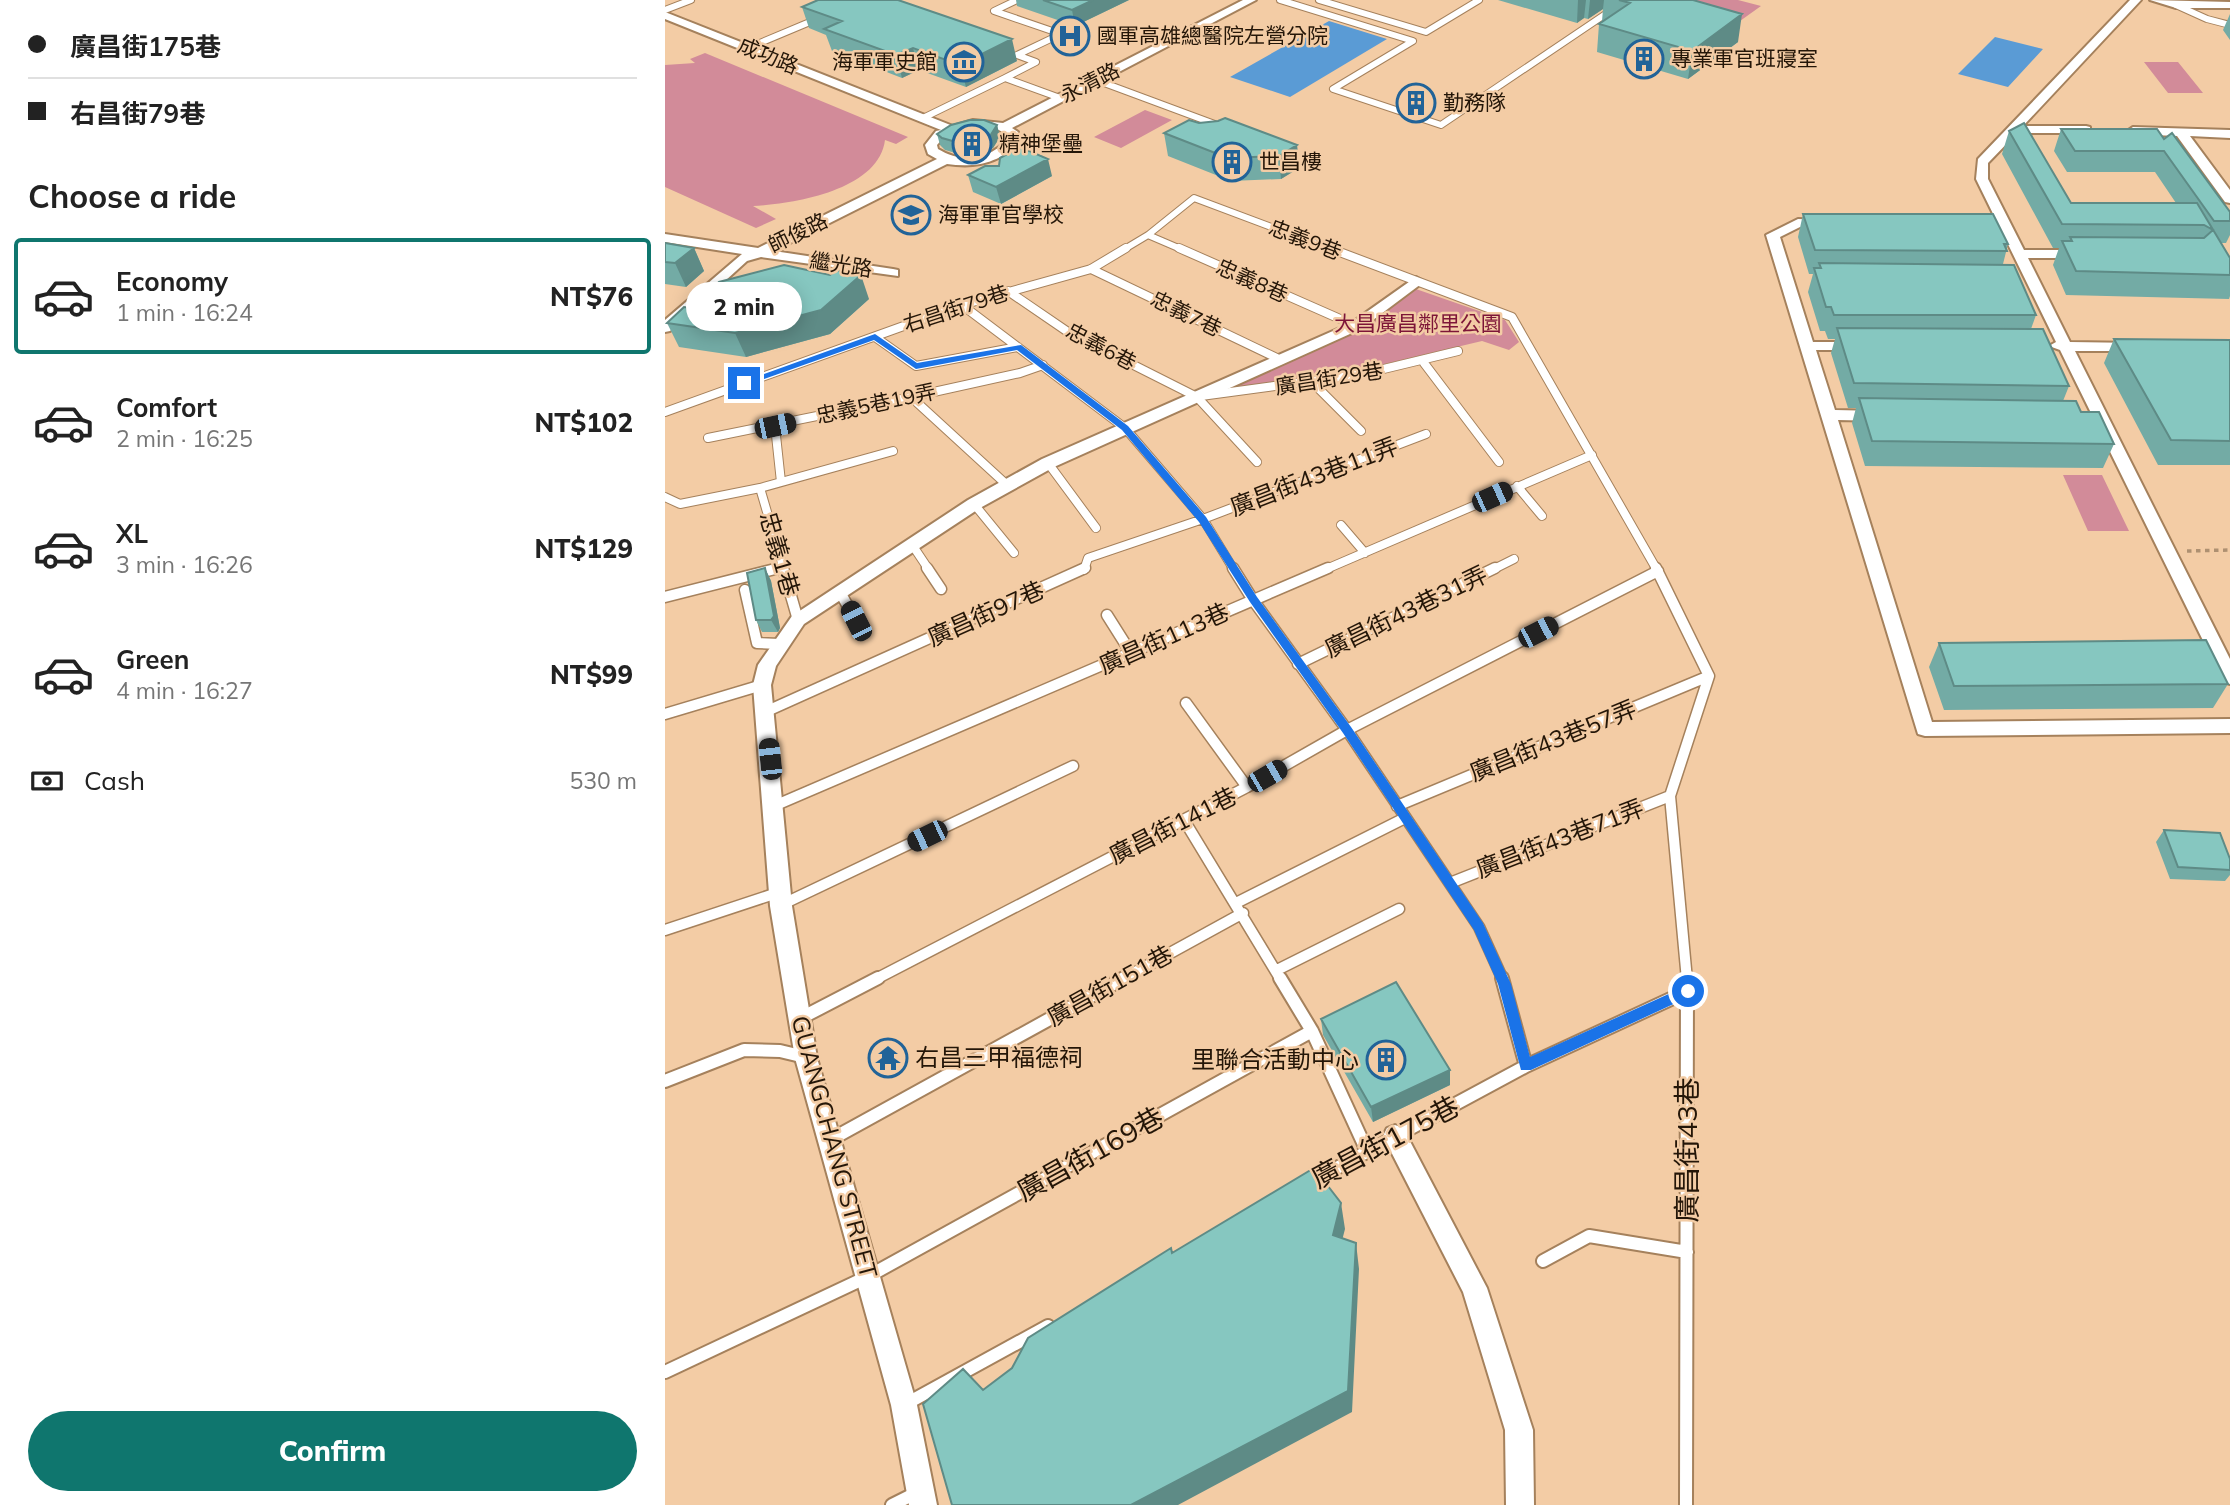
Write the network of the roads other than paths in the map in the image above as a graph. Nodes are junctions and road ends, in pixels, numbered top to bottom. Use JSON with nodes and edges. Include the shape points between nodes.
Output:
{"nodes":[{"id":1,"x":691,"y":0,"type":"edge"},
{"id":2,"x":1017,"y":0,"type":"edge"},
{"id":3,"x":1251,"y":0,"type":"edge"},
{"id":4,"x":1280,"y":0,"type":"edge"},
{"id":5,"x":1319,"y":0,"type":"edge"},
{"id":6,"x":1479,"y":0,"type":"edge"},
{"id":7,"x":1621,"y":0,"type":"edge"},
{"id":8,"x":2136,"y":0,"type":"edge"},
{"id":9,"x":2155,"y":0,"type":"edge"},
{"id":10,"x":2176,"y":5,"type":"junction"},
{"id":11,"x":2230,"y":5,"type":"edge"},
{"id":12,"x":665,"y":13,"type":"edge"},
{"id":13,"x":824,"y":16,"type":"edge"},
{"id":14,"x":2230,"y":25,"type":"edge"},
{"id":15,"x":748,"y":48,"type":"junction"},
{"id":16,"x":1004,"y":51,"type":"edge"},
{"id":17,"x":1017,"y":55,"type":"junction"},
{"id":18,"x":1005,"y":78,"type":"junction"},
{"id":19,"x":1096,"y":80,"type":"junction"},
{"id":20,"x":1061,"y":98,"type":"junction"},
{"id":21,"x":923,"y":118,"type":"junction"},
{"id":22,"x":1004,"y":127,"type":"junction"},
{"id":23,"x":950,"y":129,"type":"junction"},
{"id":24,"x":2014,"y":129,"type":"junction"},
{"id":25,"x":1232,"y":131,"type":"edge"},
{"id":26,"x":2098,"y":131,"type":"edge"},
{"id":27,"x":2125,"y":131,"type":"edge"},
{"id":28,"x":2181,"y":132,"type":"junction"},
{"id":29,"x":2230,"y":134,"type":"edge"},
{"id":30,"x":951,"y":161,"type":"junction"},
{"id":31,"x":988,"y":175,"type":"edge"},
{"id":32,"x":1194,"y":198,"type":"joint"},
{"id":33,"x":2230,"y":199,"type":"edge"},
{"id":34,"x":1839,"y":224,"type":"edge"},
{"id":35,"x":1149,"y":235,"type":"junction"},
{"id":36,"x":665,"y":238,"type":"edge"},
{"id":37,"x":759,"y":253,"type":"junction"},
{"id":38,"x":2019,"y":254,"type":"junction"},
{"id":39,"x":2099,"y":254,"type":"edge"},
{"id":40,"x":803,"y":259,"type":"junction"},
{"id":41,"x":1091,"y":269,"type":"junction"},
{"id":42,"x":785,"y":273,"type":"edge"},
{"id":43,"x":893,"y":273,"type":"dead end"},
{"id":44,"x":1416,"y":281,"type":"junction"},
{"id":45,"x":710,"y":287,"type":"junction"},
{"id":46,"x":734,"y":288,"type":"edge"},
{"id":47,"x":1008,"y":291,"type":"junction"},
{"id":48,"x":962,"y":305,"type":"junction"},
{"id":49,"x":1356,"y":326,"type":"junction"},
{"id":50,"x":665,"y":328,"type":"edge"},
{"id":51,"x":875,"y":337,"type":"junction"},
{"id":52,"x":1807,"y":346,"type":"junction"},
{"id":53,"x":1875,"y":346,"type":"edge"},
{"id":54,"x":2038,"y":346,"type":"edge"},
{"id":55,"x":2065,"y":346,"type":"junction"},
{"id":56,"x":2148,"y":346,"type":"edge"},
{"id":57,"x":1018,"y":347,"type":"junction"},
{"id":58,"x":1458,"y":351,"type":"dead end"},
{"id":59,"x":1281,"y":360,"type":"junction"},
{"id":60,"x":1423,"y":363,"type":"junction"},
{"id":61,"x":1043,"y":365,"type":"junction"},
{"id":62,"x":1313,"y":383,"type":"junction"},
{"id":63,"x":911,"y":397,"type":"junction"},
{"id":64,"x":1198,"y":397,"type":"junction"},
{"id":65,"x":665,"y":412,"type":"edge"},
{"id":66,"x":1829,"y":415,"type":"junction"},
{"id":67,"x":1896,"y":416,"type":"edge"},
{"id":68,"x":775,"y":426,"type":"junction"},
{"id":69,"x":1125,"y":428,"type":"junction"},
{"id":70,"x":1361,"y":431,"type":"dead end"},
{"id":71,"x":1426,"y":434,"type":"dead end"},
{"id":72,"x":708,"y":438,"type":"dead end"},
{"id":73,"x":893,"y":451,"type":"dead end"},
{"id":74,"x":1592,"y":455,"type":"junction"},
{"id":75,"x":1257,"y":462,"type":"dead end"},
{"id":76,"x":1499,"y":462,"type":"dead end"},
{"id":77,"x":1048,"y":463,"type":"junction"},
{"id":78,"x":781,"y":482,"type":"junction"},
{"id":79,"x":1007,"y":485,"type":"junction"},
{"id":80,"x":1517,"y":486,"type":"junction"},
{"id":81,"x":760,"y":488,"type":"junction"},
{"id":82,"x":665,"y":497,"type":"edge"},
{"id":83,"x":974,"y":505,"type":"junction"},
{"id":84,"x":1542,"y":516,"type":"dead end"},
{"id":85,"x":1203,"y":519,"type":"junction"},
{"id":86,"x":1341,"y":525,"type":"dead end"},
{"id":87,"x":1096,"y":528,"type":"dead end"},
{"id":88,"x":911,"y":543,"type":"junction"},
{"id":89,"x":1014,"y":553,"type":"dead end"},
{"id":90,"x":1365,"y":553,"type":"junction"},
{"id":91,"x":1514,"y":559,"type":"dead end"},
{"id":92,"x":783,"y":567,"type":"junction"},
{"id":93,"x":1658,"y":571,"type":"junction"},
{"id":94,"x":941,"y":589,"type":"dead end"},
{"id":95,"x":745,"y":590,"type":"edge"},
{"id":96,"x":840,"y":592,"type":"junction"},
{"id":97,"x":665,"y":597,"type":"edge"},
{"id":98,"x":1254,"y":600,"type":"junction"},
{"id":99,"x":1107,"y":615,"type":"dead end"},
{"id":100,"x":797,"y":620,"type":"junction"},
{"id":101,"x":856,"y":621,"type":"dead end"},
{"id":102,"x":779,"y":644,"type":"junction"},
{"id":103,"x":1131,"y":653,"type":"junction"},
{"id":104,"x":1298,"y":664,"type":"junction"},
{"id":105,"x":1709,"y":676,"type":"junction"},
{"id":106,"x":2230,"y":677,"type":"edge"},
{"id":107,"x":762,"y":685,"type":"junction"},
{"id":108,"x":1186,"y":704,"type":"dead end"},
{"id":109,"x":765,"y":712,"type":"junction"},
{"id":110,"x":665,"y":714,"type":"edge"},
{"id":111,"x":2230,"y":726,"type":"edge"},
{"id":112,"x":1347,"y":730,"type":"junction"},
{"id":113,"x":1073,"y":766,"type":"dead end"},
{"id":114,"x":1247,"y":787,"type":"junction"},
{"id":115,"x":1670,"y":796,"type":"junction"},
{"id":116,"x":774,"y":806,"type":"junction"},
{"id":117,"x":1397,"y":806,"type":"junction"},
{"id":118,"x":1405,"y":818,"type":"junction"},
{"id":119,"x":1184,"y":820,"type":"junction"},
{"id":120,"x":1450,"y":883,"type":"junction"},
{"id":121,"x":780,"y":899,"type":"junction"},
{"id":122,"x":1239,"y":908,"type":"junction"},
{"id":123,"x":1399,"y":909,"type":"dead end"},
{"id":124,"x":665,"y":930,"type":"edge"},
{"id":125,"x":1277,"y":970,"type":"junction"},
{"id":126,"x":1688,"y":991,"type":"junction"},
{"id":127,"x":799,"y":1019,"type":"junction"},
{"id":128,"x":1312,"y":1031,"type":"junction"},
{"id":129,"x":806,"y":1058,"type":"junction"},
{"id":130,"x":1526,"y":1066,"type":"junction"},
{"id":131,"x":665,"y":1081,"type":"edge"},
{"id":132,"x":1395,"y":1136,"type":"junction"},
{"id":133,"x":830,"y":1140,"type":"junction"},
{"id":134,"x":1367,"y":1151,"type":"junction"},
{"id":135,"x":1294,"y":1191,"type":"edge"},
{"id":136,"x":1687,"y":1252,"type":"junction"},
{"id":137,"x":1543,"y":1261,"type":"dead end"},
{"id":138,"x":867,"y":1277,"type":"junction"},
{"id":139,"x":1062,"y":1318,"type":"edge"},
{"id":140,"x":665,"y":1372,"type":"edge"},
{"id":141,"x":904,"y":1405,"type":"junction"},
{"id":142,"x":923,"y":1498,"type":"edge"},
{"id":143,"x":893,"y":1505,"type":"edge"},
{"id":144,"x":1520,"y":1505,"type":"edge"},
{"id":145,"x":1686,"y":1505,"type":"edge"}],
"edges":[{"from":1,"to":12,"type":"lane"},
{"from":2,"to":17,"type":"lane","via":[[994,10],[1061,34]]},
{"from":3,"to":19,"type":"street","name":"永清路"},
{"from":4,"to":7,"type":"lane","via":[[1413,41],[1333,89],[1441,125],[1625,1]]},
{"from":5,"to":6,"type":"lane","via":[[1426,32]]},
{"from":8,"to":24,"type":"street"},
{"from":9,"to":10,"type":"street"},
{"from":10,"to":11,"type":"street"},
{"from":10,"to":14,"type":"lane"},
{"from":12,"to":15,"type":"street","name":"成功路"},
{"from":13,"to":15,"type":"lane"},
{"from":15,"to":21,"type":"street","name":"成功路"},
{"from":16,"to":17,"type":"lane"},
{"from":17,"to":18,"type":"lane","via":[[1036,62]]},
{"from":18,"to":20,"type":"lane"},
{"from":18,"to":21,"type":"lane"},
{"from":19,"to":20,"type":"street","name":"永清路"},
{"from":19,"to":25,"type":"lane"},
{"from":20,"to":22,"type":"street","name":"永清路"},
{"from":21,"to":23,"type":"street","name":"成功路"},
{"from":22,"to":23,"type":"street","via":[[985,123]]},
{"from":22,"to":30,"type":"street","name":"師俊路","via":[[1014,138],[1006,150],[985,160]]},
{"from":23,"to":30,"type":"street","via":[[931,145],[937,156]]},
{"from":24,"to":26,"type":"street"},
{"from":24,"to":38,"type":"street","via":[[1982,162],[1982,179],[1999,228]]},
{"from":27,"to":28,"type":"street"},
{"from":28,"to":29,"type":"street"},
{"from":28,"to":33,"type":"street"},
{"from":30,"to":31,"type":"street"},
{"from":30,"to":37,"type":"street","name":"師俊路"},
{"from":32,"to":35,"type":"lane","name":"右昌街79巷"},
{"from":32,"to":44,"type":"lane","name":"忠義9巷"},
{"from":34,"to":52,"type":"street","via":[[1798,223],[1773,235],[1794,280]]},
{"from":35,"to":41,"type":"lane","name":"右昌街79巷"},
{"from":35,"to":49,"type":"lane","name":"忠義8巷"},
{"from":36,"to":37,"type":"street","name":"繼光路"},
{"from":37,"to":40,"type":"street","name":"繼光路"},
{"from":37,"to":45,"type":"street","name":"師俊路","via":[[742,258]]},
{"from":38,"to":39,"type":"street"},
{"from":38,"to":55,"type":"street","via":[[2028,282]]},
{"from":40,"to":42,"type":"street"},
{"from":40,"to":43,"type":"street","name":"繼光路"},
{"from":41,"to":47,"type":"lane","name":"右昌街79巷"},
{"from":41,"to":59,"type":"lane","name":"忠義7巷"},
{"from":44,"to":49,"type":"street","name":"GUANGCHANG STREET"},
{"from":44,"to":74,"type":"lane","name":"忠義9巷","via":[[1512,317]]},
{"from":45,"to":46,"type":"street"},
{"from":45,"to":50,"type":"street","name":"師俊路"},
{"from":47,"to":48,"type":"lane","name":"右昌街79巷"},
{"from":47,"to":64,"type":"lane","name":"忠義6巷","via":[[1068,332]]},
{"from":48,"to":51,"type":"lane","name":"右昌街79巷"},
{"from":48,"to":57,"type":"lane"},
{"from":49,"to":59,"type":"street","name":"GUANGCHANG STREET"},
{"from":51,"to":57,"type":"lane","via":[[916,366]]},
{"from":51,"to":65,"type":"lane","name":"右昌街79巷"},
{"from":52,"to":53,"type":"street"},
{"from":52,"to":66,"type":"street"},
{"from":54,"to":55,"type":"street"},
{"from":55,"to":56,"type":"street"},
{"from":55,"to":106,"type":"street","via":[[2094,418],[2169,551]]},
{"from":57,"to":61,"type":"lane"},
{"from":58,"to":60,"type":"lane","name":"廣昌街29巷"},
{"from":59,"to":64,"type":"street","name":"GUANGCHANG STREET"},
{"from":60,"to":62,"type":"lane","name":"廣昌街29巷"},
{"from":60,"to":76,"type":"lane"},
{"from":61,"to":63,"type":"lane","name":"忠義5巷19弄"},
{"from":61,"to":69,"type":"lane"},
{"from":62,"to":64,"type":"lane","name":"廣昌街29巷"},
{"from":62,"to":70,"type":"lane"},
{"from":63,"to":68,"type":"lane","name":"忠義5巷19弄"},
{"from":63,"to":79,"type":"lane"},
{"from":64,"to":69,"type":"street","name":"GUANGCHANG STREET"},
{"from":64,"to":75,"type":"lane"},
{"from":66,"to":67,"type":"street"},
{"from":66,"to":111,"type":"street","via":[[1925,729]]},
{"from":68,"to":72,"type":"lane","name":"忠義5巷19弄"},
{"from":68,"to":78,"type":"lane"},
{"from":69,"to":77,"type":"street","name":"GUANGCHANG STREET"},
{"from":69,"to":85,"type":"lane"},
{"from":71,"to":85,"type":"lane","name":"廣昌街43巷11弄"},
{"from":73,"to":78,"type":"lane"},
{"from":74,"to":80,"type":"lane","name":"廣昌街113巷"},
{"from":74,"to":93,"type":"lane","name":"忠義9巷"},
{"from":77,"to":79,"type":"street","name":"GUANGCHANG STREET"},
{"from":77,"to":87,"type":"lane"},
{"from":78,"to":81,"type":"lane"},
{"from":79,"to":83,"type":"street","name":"GUANGCHANG STREET"},
{"from":80,"to":84,"type":"lane"},
{"from":80,"to":90,"type":"lane","name":"廣昌街113巷"},
{"from":81,"to":82,"type":"lane","via":[[680,504]]},
{"from":81,"to":92,"type":"lane","name":"忠義1巷"},
{"from":83,"to":88,"type":"street","name":"GUANGCHANG STREET"},
{"from":83,"to":89,"type":"lane"},
{"from":85,"to":98,"type":"lane"},
{"from":85,"to":109,"type":"lane","name":"廣昌街97巷","via":[[1088,558],[1084,570]]},
{"from":86,"to":90,"type":"lane"},
{"from":88,"to":94,"type":"lane"},
{"from":88,"to":96,"type":"street","name":"GUANGCHANG STREET"},
{"from":90,"to":98,"type":"lane","name":"廣昌街113巷"},
{"from":91,"to":104,"type":"lane","name":"廣昌街43巷31弄"},
{"from":92,"to":97,"type":"lane"},
{"from":92,"to":100,"type":"lane","name":"忠義1巷"},
{"from":93,"to":105,"type":"lane","name":"忠義9巷"},
{"from":93,"to":112,"type":"lane","name":"廣昌街141巷"},
{"from":95,"to":102,"type":"lane","name":"忠義1巷","via":[[757,643]]},
{"from":96,"to":100,"type":"street","name":"GUANGCHANG STREET"},
{"from":96,"to":101,"type":"lane"},
{"from":98,"to":103,"type":"lane","name":"廣昌街113巷"},
{"from":98,"to":104,"type":"lane"},
{"from":99,"to":103,"type":"lane"},
{"from":100,"to":102,"type":"street","name":"GUANGCHANG STREET"},
{"from":102,"to":107,"type":"street","name":"GUANGCHANG STREET"},
{"from":103,"to":116,"type":"lane","name":"廣昌街113巷"},
{"from":104,"to":112,"type":"lane"},
{"from":105,"to":115,"type":"lane"},
{"from":105,"to":117,"type":"lane","name":"廣昌街43巷57弄"},
{"from":107,"to":109,"type":"street","name":"GUANGCHANG STREET"},
{"from":107,"to":110,"type":"lane"},
{"from":108,"to":114,"type":"lane"},
{"from":109,"to":116,"type":"street","name":"GUANGCHANG STREET"},
{"from":112,"to":114,"type":"lane","name":"廣昌街141巷"},
{"from":112,"to":117,"type":"lane"},
{"from":113,"to":121,"type":"lane"},
{"from":114,"to":119,"type":"lane","name":"廣昌街141巷"},
{"from":115,"to":120,"type":"lane","name":"廣昌街43巷71弄"},
{"from":115,"to":126,"type":"lane","name":"廣昌街43巷"},
{"from":116,"to":121,"type":"street","name":"GUANGCHANG STREET"},
{"from":117,"to":118,"type":"lane"},
{"from":118,"to":120,"type":"lane"},
{"from":118,"to":122,"type":"lane"},
{"from":119,"to":122,"type":"lane"},
{"from":119,"to":127,"type":"lane","name":"廣昌街141巷"},
{"from":120,"to":130,"type":"lane","via":[[1479,927],[1505,984]]},
{"from":121,"to":124,"type":"lane"},
{"from":121,"to":127,"type":"street","name":"GUANGCHANG STREET"},
{"from":122,"to":125,"type":"lane"},
{"from":122,"to":133,"type":"lane","name":"廣昌街151巷"},
{"from":123,"to":125,"type":"lane"},
{"from":125,"to":128,"type":"lane"},
{"from":126,"to":130,"type":"lane","name":"廣昌街175巷"},
{"from":126,"to":136,"type":"lane","name":"廣昌街43巷"},
{"from":127,"to":129,"type":"street","name":"GUANGCHANG STREET"},
{"from":128,"to":134,"type":"lane"},
{"from":128,"to":138,"type":"lane","name":"廣昌街169巷"},
{"from":129,"to":131,"type":"lane","via":[[780,1051],[744,1050]]},
{"from":129,"to":133,"type":"street","name":"GUANGCHANG STREET"},
{"from":130,"to":132,"type":"lane","name":"廣昌街175巷"},
{"from":132,"to":134,"type":"lane","name":"廣昌街175巷"},
{"from":132,"to":144,"type":"street","via":[[1473,1288],[1519,1430]]},
{"from":133,"to":138,"type":"street","name":"GUANGCHANG STREET"},
{"from":134,"to":135,"type":"lane","name":"廣昌街175巷"},
{"from":136,"to":137,"type":"lane","via":[[1589,1236]]},
{"from":136,"to":145,"type":"lane","name":"廣昌街43巷"},
{"from":138,"to":140,"type":"lane","name":"廣昌街169巷"},
{"from":138,"to":141,"type":"street","name":"GUANGCHANG STREET"},
{"from":139,"to":141,"type":"lane"},
{"from":141,"to":142,"type":"street","name":"GUANGCHANG STREET"},
{"from":142,"to":143,"type":"lane"}]}
